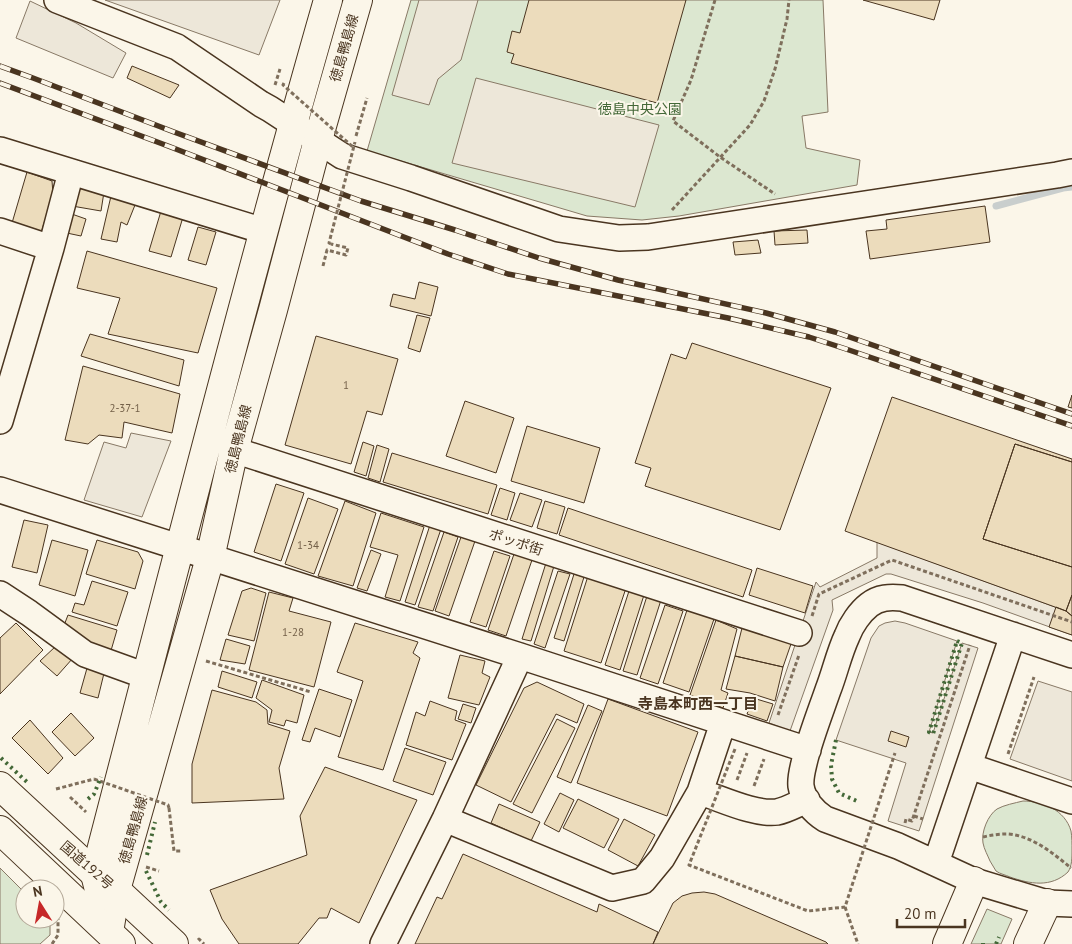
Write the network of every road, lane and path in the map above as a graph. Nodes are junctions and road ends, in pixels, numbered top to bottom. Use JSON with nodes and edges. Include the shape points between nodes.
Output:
{"nodes":[{"id":1,"x":57,"y":0,"type":"edge"},
{"id":2,"x":328,"y":0,"type":"edge"},
{"id":3,"x":358,"y":0,"type":"edge"},
{"id":4,"x":715,"y":0,"type":"edge"},
{"id":5,"x":789,"y":0,"type":"edge"},
{"id":6,"x":284,"y":83,"type":"dead end"},
{"id":7,"x":367,"y":98,"type":"dead end"},
{"id":8,"x":292,"y":124,"type":"junction"},
{"id":9,"x":318,"y":140,"type":"junction"},
{"id":10,"x":353,"y":147,"type":"junction"},
{"id":11,"x":0,"y":150,"type":"edge"},
{"id":12,"x":720,"y":157,"type":"junction"},
{"id":13,"x":71,"y":172,"type":"junction"},
{"id":14,"x":1072,"y":172,"type":"edge"},
{"id":15,"x":806,"y":214,"type":"junction"},
{"id":16,"x":264,"y":230,"type":"junction"},
{"id":17,"x":0,"y":231,"type":"edge"},
{"id":18,"x":648,"y":237,"type":"junction"},
{"id":19,"x":50,"y":248,"type":"junction"},
{"id":20,"x":323,"y":266,"type":"dead end"},
{"id":21,"x":0,"y":421,"type":"edge"},
{"id":22,"x":234,"y":450,"type":"junction"},
{"id":23,"x":0,"y":490,"type":"edge"},
{"id":24,"x":179,"y":548,"type":"junction"},
{"id":25,"x":210,"y":558,"type":"junction"},
{"id":26,"x":0,"y":594,"type":"edge"},
{"id":27,"x":1052,"y":615,"type":"dead end"},
{"id":28,"x":1072,"y":622,"type":"edge"},
{"id":29,"x":799,"y":633,"type":"dead end"},
{"id":30,"x":1013,"y":635,"type":"junction"},
{"id":31,"x":970,"y":645,"type":"dead end"},
{"id":32,"x":1072,"y":655,"type":"edge"},
{"id":33,"x":520,"y":656,"type":"junction"},
{"id":34,"x":206,"y":661,"type":"dead end"},
{"id":35,"x":146,"y":676,"type":"junction"},
{"id":36,"x":1034,"y":677,"type":"dead end"},
{"id":37,"x":311,"y":692,"type":"dead end"},
{"id":38,"x":724,"y":723,"type":"junction"},
{"id":39,"x":735,"y":749,"type":"dead end"},
{"id":40,"x":808,"y":750,"type":"junction"},
{"id":41,"x":767,"y":753,"type":"dead end"},
{"id":42,"x":895,"y":753,"type":"dead end"},
{"id":43,"x":746,"y":754,"type":"dead end"},
{"id":44,"x":1007,"y":754,"type":"dead end"},
{"id":45,"x":969,"y":766,"type":"junction"},
{"id":46,"x":737,"y":780,"type":"dead end"},
{"id":47,"x":0,"y":786,"type":"edge"},
{"id":48,"x":753,"y":786,"type":"dead end"},
{"id":49,"x":56,"y":789,"type":"dead end"},
{"id":50,"x":700,"y":792,"type":"junction"},
{"id":51,"x":70,"y":798,"type":"dead end"},
{"id":52,"x":806,"y":800,"type":"junction"},
{"id":53,"x":1072,"y":801,"type":"edge"},
{"id":54,"x":84,"y":810,"type":"dead end"},
{"id":55,"x":914,"y":816,"type":"junction"},
{"id":56,"x":445,"y":818,"type":"junction"},
{"id":57,"x":923,"y":819,"type":"dead end"},
{"id":58,"x":904,"y":826,"type":"dead end"},
{"id":59,"x":0,"y":830,"type":"edge"},
{"id":60,"x":984,"y":837,"type":"dead end"},
{"id":61,"x":182,"y":851,"type":"dead end"},
{"id":62,"x":936,"y":863,"type":"junction"},
{"id":63,"x":147,"y":867,"type":"dead end"},
{"id":64,"x":1071,"y":868,"type":"edge"},
{"id":65,"x":159,"y":871,"type":"dead end"},
{"id":66,"x":974,"y":881,"type":"junction"},
{"id":67,"x":106,"y":882,"type":"junction"},
{"id":68,"x":1060,"y":904,"type":"edge"},
{"id":69,"x":845,"y":907,"type":"junction"},
{"id":70,"x":59,"y":929,"type":"edge"},
{"id":71,"x":108,"y":940,"type":"edge"},
{"id":72,"x":52,"y":944,"type":"edge"},
{"id":73,"x":174,"y":944,"type":"edge"},
{"id":74,"x":383,"y":944,"type":"edge"},
{"id":75,"x":858,"y":944,"type":"edge"},
{"id":76,"x":947,"y":944,"type":"edge"},
{"id":77,"x":1028,"y":944,"type":"edge"}],
"edges":[{"from":1,"to":8,"type":"street","via":[[177,47]]},
{"from":2,"to":8,"type":"main road","name":"徳島鴨島線"},
{"from":3,"to":9,"type":"main road","name":"徳島鴨島線"},
{"from":4,"to":12,"type":"path","via":[[691,80],[673,121]]},
{"from":5,"to":12,"type":"path","via":[[775,69],[764,101],[750,125]]},
{"from":6,"to":10,"type":"path","bridge":true},
{"from":7,"to":10,"type":"path"},
{"from":8,"to":9,"type":"street"},
{"from":8,"to":16,"type":"main road","name":"徳島鴨島線"},
{"from":9,"to":18,"type":"street","via":[[340,156],[559,229],[619,238]]},
{"from":9,"to":22,"type":"main road","name":"徳島鴨島線"},
{"from":10,"to":20,"type":"path","bridge":true,"via":[[329,243],[348,248],[346,255],[327,250]]},
{"from":11,"to":13,"type":"street"},
{"from":12,"to":15,"type":"path"},
{"from":12,"to":18,"type":"path"},
{"from":13,"to":16,"type":"street"},
{"from":13,"to":19,"type":"street"},
{"from":14,"to":15,"type":"street"},
{"from":15,"to":18,"type":"street"},
{"from":16,"to":24,"type":"main road","name":"徳島鴨島線"},
{"from":17,"to":19,"type":"street"},
{"from":19,"to":21,"type":"street"},
{"from":22,"to":25,"type":"main road","name":"徳島鴨島線"},
{"from":22,"to":29,"type":"street","name":"ポッポ街"},
{"from":23,"to":24,"type":"street"},
{"from":24,"to":25,"type":"street"},
{"from":24,"to":35,"type":"main road","name":"徳島鴨島線"},
{"from":25,"to":33,"type":"street"},
{"from":25,"to":67,"type":"main road","name":"徳島鴨島線"},
{"from":26,"to":35,"type":"street","via":[[85,654]]},
{"from":27,"to":28,"type":"path"},
{"from":30,"to":32,"type":"street"},
{"from":30,"to":40,"type":"street","via":[[902,598],[880,599],[870,604],[847,635]]},
{"from":30,"to":45,"type":"street"},
{"from":31,"to":55,"type":"path"},
{"from":33,"to":38,"type":"street"},
{"from":33,"to":56,"type":"street"},
{"from":34,"to":37,"type":"path"},
{"from":35,"to":67,"type":"main road","name":"徳島鴨島線"},
{"from":36,"to":44,"type":"path"},
{"from":38,"to":40,"type":"street"},
{"from":38,"to":50,"type":"street"},
{"from":39,"to":69,"type":"path","bridge":true,"via":[[690,865],[808,911]]},
{"from":40,"to":52,"type":"street","via":[[801,785]]},
{"from":41,"to":48,"type":"path"},
{"from":42,"to":69,"type":"path","bridge":true},
{"from":43,"to":46,"type":"path"},
{"from":45,"to":53,"type":"street"},
{"from":45,"to":62,"type":"street"},
{"from":47,"to":67,"type":"main road","name":"国道192号"},
{"from":49,"to":61,"type":"path","bridge":true,"via":[[94,779],[168,805],[174,852]]},
{"from":50,"to":52,"type":"street","via":[[764,812],[778,812]]},
{"from":50,"to":56,"type":"street","via":[[662,858],[643,881],[612,888]]},
{"from":51,"to":54,"type":"path"},
{"from":52,"to":62,"type":"street","via":[[816,813],[825,818]]},
{"from":55,"to":57,"type":"path"},
{"from":55,"to":58,"type":"path","via":[[912,821],[906,820]]},
{"from":56,"to":74,"type":"street"},
{"from":59,"to":71,"type":"main road"},
{"from":60,"to":64,"type":"path","via":[[1016,835],[1048,849]]},
{"from":62,"to":66,"type":"street"},
{"from":63,"to":65,"type":"path"},
{"from":66,"to":68,"type":"street"},
{"from":66,"to":76,"type":"main road"},
{"from":67,"to":71,"type":"main road","name":"徳島鴨島線"},
{"from":67,"to":73,"type":"main road","name":"国道192号"},
{"from":68,"to":77,"type":"main road"},
{"from":69,"to":75,"type":"path"},
{"from":70,"to":72,"type":"path"}]}
